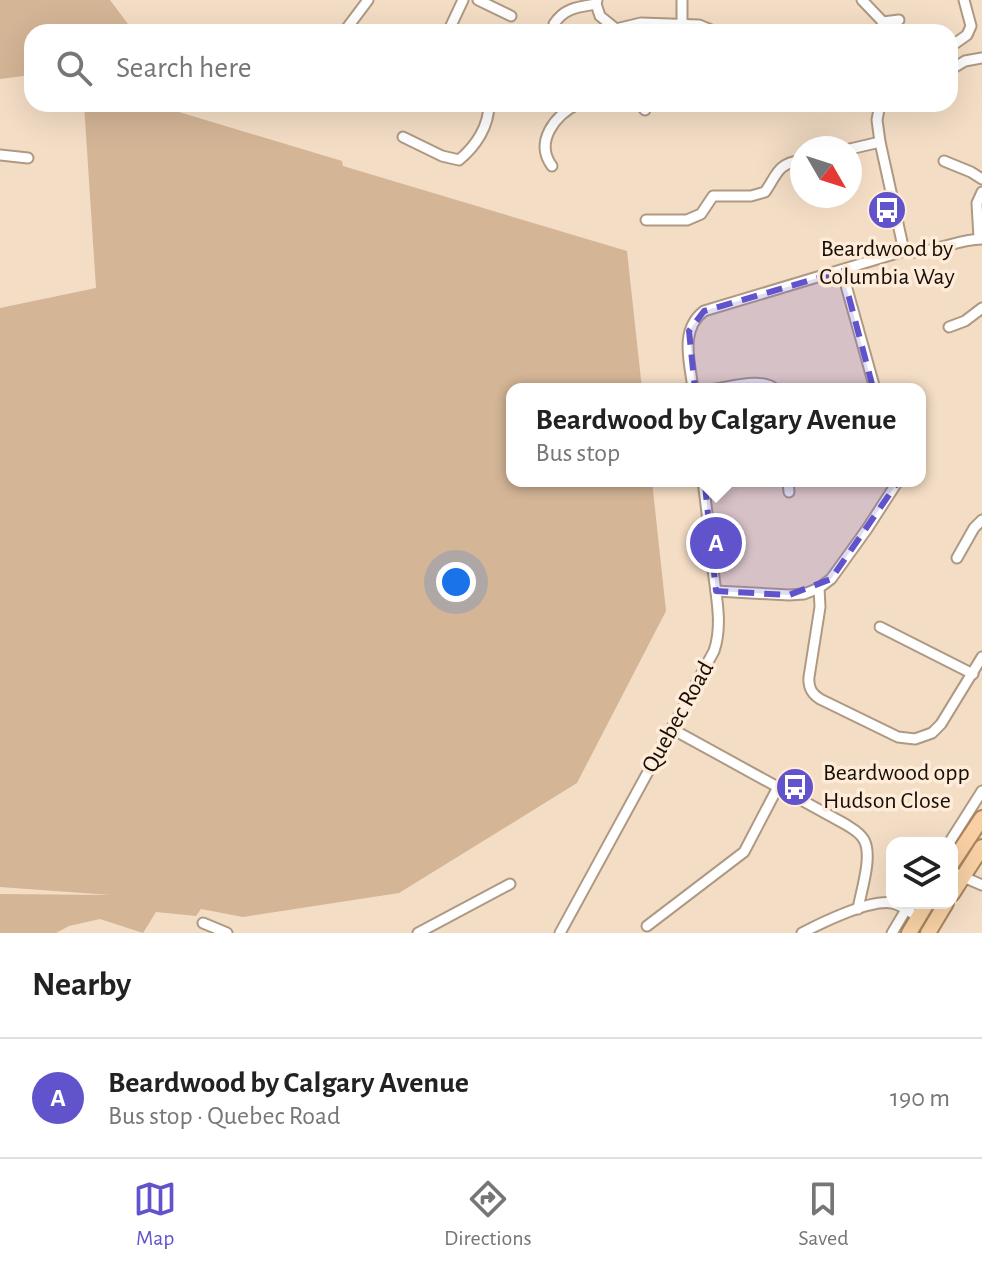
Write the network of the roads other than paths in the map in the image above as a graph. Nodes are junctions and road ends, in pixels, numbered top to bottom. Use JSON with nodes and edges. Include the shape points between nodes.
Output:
{"nodes":[{"id":1,"x":368,"y":0,"type":"edge"},
{"id":2,"x":463,"y":0,"type":"edge"},
{"id":3,"x":478,"y":0,"type":"edge"},
{"id":4,"x":682,"y":0,"type":"edge"},
{"id":5,"x":862,"y":0,"type":"edge"},
{"id":6,"x":964,"y":0,"type":"edge"},
{"id":7,"x":596,"y":2,"type":"edge"},
{"id":8,"x":511,"y":16,"type":"dead end"},
{"id":9,"x":899,"y":20,"type":"dead end"},
{"id":10,"x":350,"y":24,"type":"edge"},
{"id":11,"x":452,"y":24,"type":"edge"},
{"id":12,"x":554,"y":24,"type":"dead end"},
{"id":13,"x":609,"y":24,"type":"edge"},
{"id":14,"x":682,"y":24,"type":"edge"},
{"id":15,"x":880,"y":24,"type":"edge"},
{"id":16,"x":889,"y":24,"type":"edge"},
{"id":17,"x":977,"y":26,"type":"edge"},
{"id":18,"x":958,"y":41,"type":"edge"},
{"id":19,"x":982,"y":58,"type":"edge"},
{"id":20,"x":958,"y":65,"type":"edge"},
{"id":21,"x":489,"y":112,"type":"edge"},
{"id":22,"x":565,"y":112,"type":"edge"},
{"id":23,"x":878,"y":112,"type":"edge"},
{"id":24,"x":403,"y":137,"type":"dead end"},
{"id":25,"x":880,"y":142,"type":"junction"},
{"id":26,"x":862,"y":146,"type":"edge"},
{"id":27,"x":0,"y":155,"type":"edge"},
{"id":28,"x":28,"y":158,"type":"dead end"},
{"id":29,"x":944,"y":161,"type":"dead end"},
{"id":30,"x":790,"y":163,"type":"edge"},
{"id":31,"x":552,"y":166,"type":"dead end"},
{"id":32,"x":982,"y":179,"type":"edge"},
{"id":33,"x":982,"y":192,"type":"edge"},
{"id":34,"x":646,"y":220,"type":"dead end"},
{"id":35,"x":981,"y":238,"type":"edge"},
{"id":36,"x":904,"y":251,"type":"junction"},
{"id":37,"x":842,"y":271,"type":"junction"},
{"id":38,"x":982,"y":308,"type":"edge"},
{"id":39,"x":949,"y":327,"type":"dead end"},
{"id":40,"x":692,"y":383,"type":"edge"},
{"id":41,"x":873,"y":383,"type":"edge"},
{"id":42,"x":704,"y":487,"type":"edge"},
{"id":43,"x":789,"y":487,"type":"edge"},
{"id":44,"x":894,"y":487,"type":"edge"},
{"id":45,"x":789,"y":492,"type":"dead end"},
{"id":46,"x":982,"y":520,"type":"edge"},
{"id":47,"x":957,"y":558,"type":"dead end"},
{"id":48,"x":819,"y":588,"type":"junction"},
{"id":49,"x":716,"y":591,"type":"junction"},
{"id":50,"x":880,"y":627,"type":"dead end"},
{"id":51,"x":982,"y":657,"type":"edge"},
{"id":52,"x":973,"y":674,"type":"junction"},
{"id":53,"x":672,"y":729,"type":"junction"},
{"id":54,"x":778,"y":787,"type":"junction"},
{"id":55,"x":982,"y":791,"type":"edge"},
{"id":56,"x":982,"y":818,"type":"edge"},
{"id":57,"x":953,"y":837,"type":"edge"},
{"id":58,"x":982,"y":847,"type":"edge"},
{"id":59,"x":958,"y":854,"type":"edge"},
{"id":60,"x":958,"y":874,"type":"edge"},
{"id":61,"x":958,"y":875,"type":"edge"},
{"id":62,"x":510,"y":884,"type":"dead end"},
{"id":63,"x":982,"y":885,"type":"edge"},
{"id":64,"x":858,"y":909,"type":"junction"},
{"id":65,"x":942,"y":909,"type":"edge"},
{"id":66,"x":911,"y":910,"type":"edge"},
{"id":67,"x":203,"y":923,"type":"dead end"},
{"id":68,"x":647,"y":926,"type":"dead end"},
{"id":69,"x":930,"y":930,"type":"edge"},
{"id":70,"x":227,"y":933,"type":"edge"},
{"id":71,"x":418,"y":933,"type":"edge"},
{"id":72,"x":560,"y":933,"type":"edge"},
{"id":73,"x":802,"y":933,"type":"edge"},
{"id":74,"x":892,"y":933,"type":"edge"},
{"id":75,"x":909,"y":933,"type":"edge"}],
"edges":[{"from":1,"to":10,"type":"street"},
{"from":2,"to":11,"type":"street"},
{"from":3,"to":8,"type":"street"},
{"from":4,"to":14,"type":"street"},
{"from":5,"to":15,"type":"street"},
{"from":6,"to":17,"type":"street"},
{"from":7,"to":12,"type":"street","via":[[570,9]]},
{"from":7,"to":13,"type":"street"},
{"from":9,"to":16,"type":"street"},
{"from":17,"to":18,"type":"street"},
{"from":19,"to":20,"type":"street"},
{"from":21,"to":24,"type":"street","via":[[487,123],[459,160]]},
{"from":22,"to":31,"type":"street","via":[[546,134],[544,149]]},
{"from":23,"to":25,"type":"street"},
{"from":25,"to":26,"type":"street"},
{"from":25,"to":36,"type":"street"},
{"from":27,"to":28,"type":"street"},
{"from":29,"to":32,"type":"street"},
{"from":30,"to":34,"type":"street","via":[[774,174],[765,192],[713,196],[701,214],[687,220]]},
{"from":33,"to":35,"type":"street","via":[[977,203]]},
{"from":35,"to":36,"type":"street"},
{"from":36,"to":37,"type":"street"},
{"from":37,"to":40,"type":"street","via":[[697,316],[688,341]]},
{"from":37,"to":41,"type":"street"},
{"from":38,"to":39,"type":"street"},
{"from":42,"to":49,"type":"street","name":"Quebec Road"},
{"from":43,"to":45,"type":"street"},
{"from":44,"to":48,"type":"street","via":[[831,579]]},
{"from":46,"to":47,"type":"street"},
{"from":48,"to":49,"type":"street","via":[[789,595]]},
{"from":48,"to":52,"type":"street","via":[[809,683],[820,699],[898,737],[915,739],[941,724]]},
{"from":49,"to":53,"type":"street","name":"Quebec Road","via":[[719,633],[714,651]]},
{"from":50,"to":52,"type":"street"},
{"from":51,"to":52,"type":"street"},
{"from":53,"to":54,"type":"street"},
{"from":53,"to":72,"type":"street","name":"Quebec Road"},
{"from":54,"to":64,"type":"street","via":[[862,836],[867,861]]},
{"from":54,"to":68,"type":"street","via":[[744,852]]},
{"from":55,"to":57,"type":"street"},
{"from":56,"to":59,"type":"highway"},
{"from":58,"to":60,"type":"highway"},
{"from":61,"to":63,"type":"street"},
{"from":62,"to":71,"type":"street"},
{"from":64,"to":66,"type":"street","via":[[883,903]]},
{"from":64,"to":73,"type":"street"},
{"from":65,"to":69,"type":"highway"},
{"from":66,"to":69,"type":"street"},
{"from":66,"to":74,"type":"street"},
{"from":66,"to":75,"type":"highway"},
{"from":67,"to":70,"type":"street"}]}
